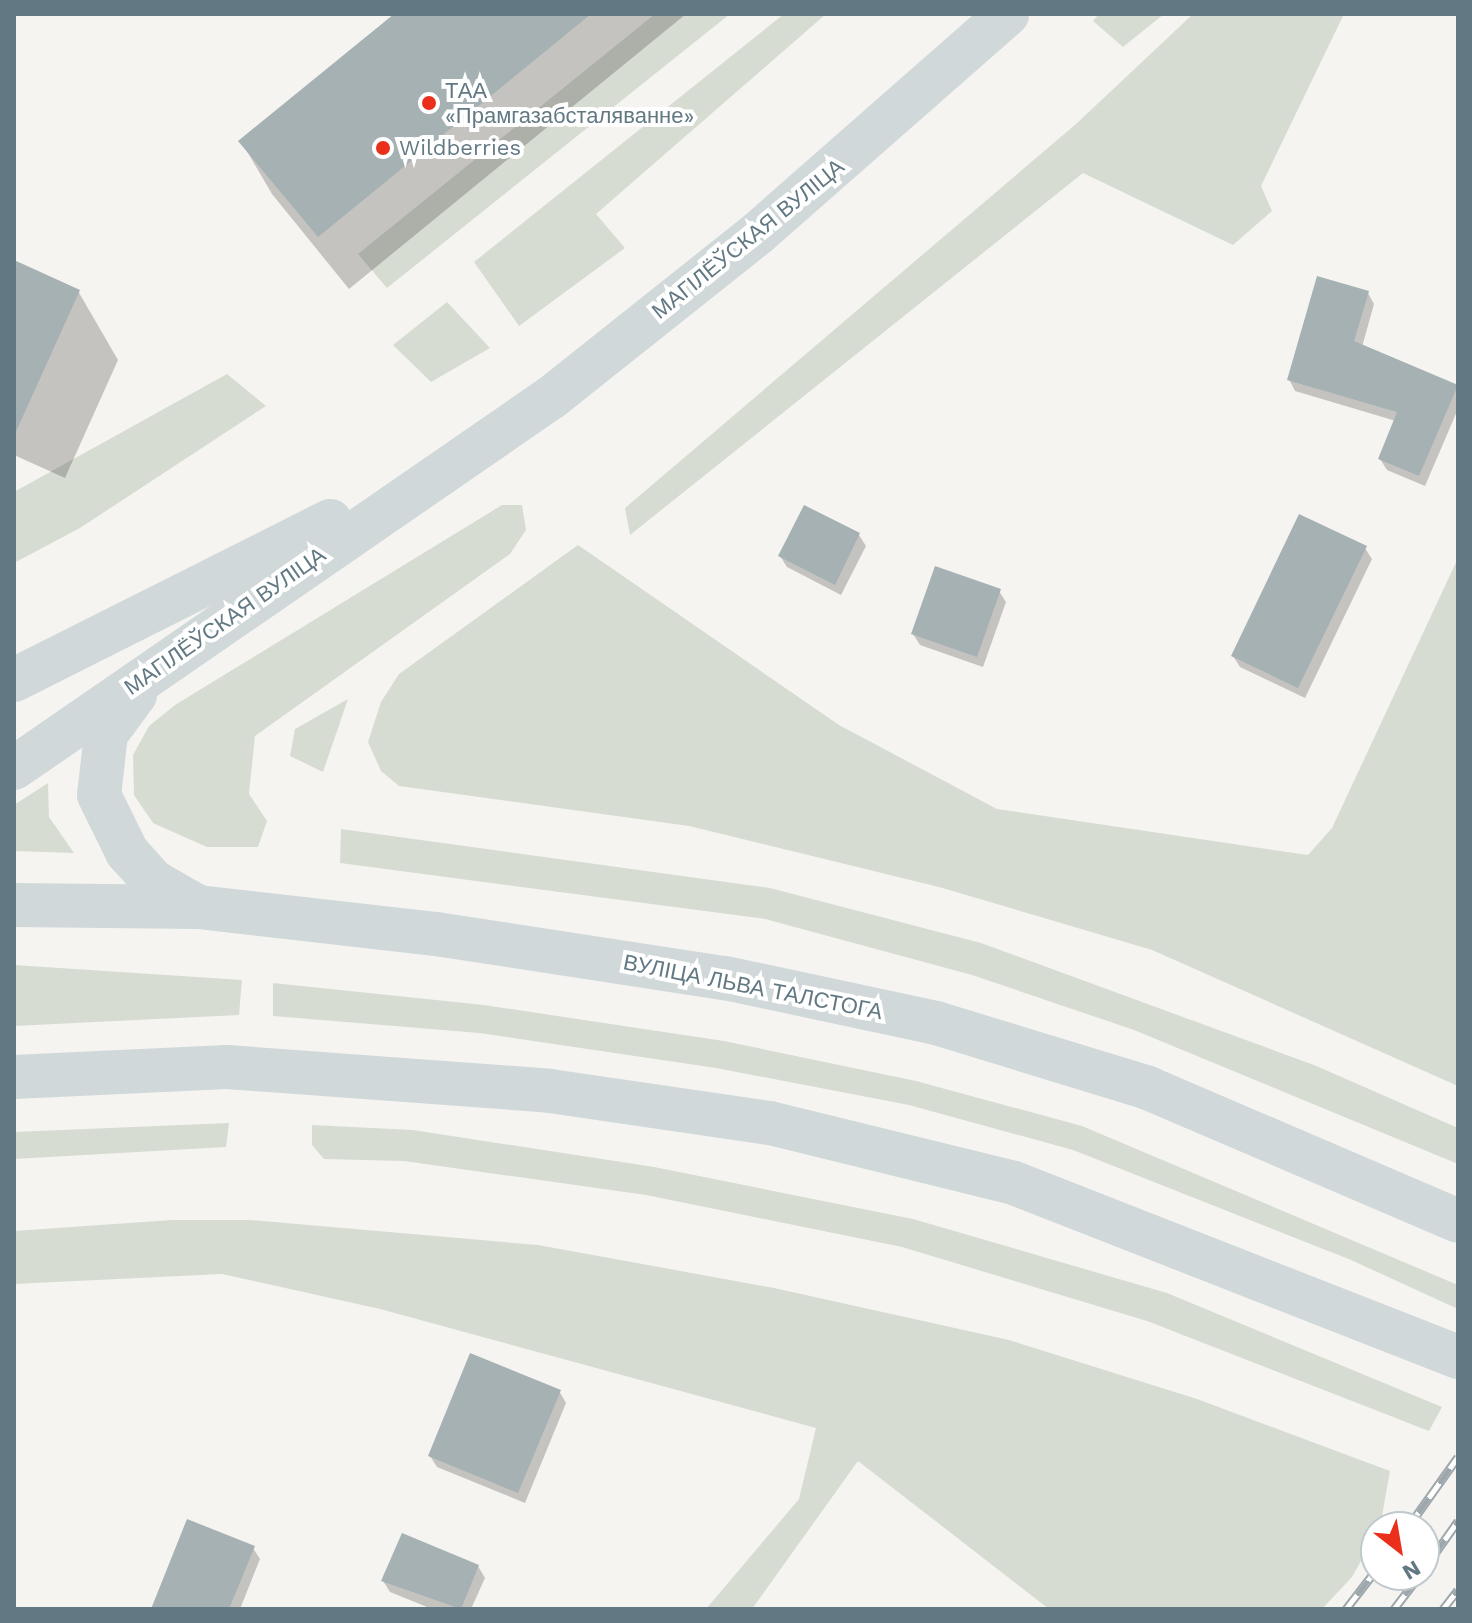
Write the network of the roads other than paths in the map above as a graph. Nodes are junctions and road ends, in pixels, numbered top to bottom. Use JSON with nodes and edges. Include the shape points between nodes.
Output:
{"nodes":[{"id":1,"x":1007,"y":14,"type":"edge"},
{"id":2,"x":475,"y":448,"type":"junction"},
{"id":3,"x":154,"y":670,"type":"junction"},
{"id":4,"x":14,"y":680,"type":"edge"},
{"id":5,"x":14,"y":768,"type":"edge"},
{"id":6,"x":14,"y":905,"type":"edge"},
{"id":7,"x":198,"y":907,"type":"junction"},
{"id":8,"x":14,"y":1077,"type":"edge"},
{"id":9,"x":1458,"y":1221,"type":"edge"},
{"id":10,"x":1458,"y":1357,"type":"edge"}],
"edges":[{"from":1,"to":2,"type":"main road","name":"МАГІЛЁЎСКАЯ ВУЛІЦА","via":[[757,234],[552,397]]},
{"from":2,"to":3,"type":"main road","name":"МАГІЛЁЎСКАЯ ВУЛІЦА"},
{"from":2,"to":4,"type":"main road","name":"МАГІЛЁЎСКАЯ ВУЛІЦА"},
{"from":3,"to":5,"type":"main road","name":"МАГІЛЁЎСКАЯ ВУЛІЦА"},
{"from":3,"to":7,"type":"main road","via":[[106,734],[98,768],[99,795],[127,852],[153,881]]},
{"from":6,"to":7,"type":"main road","name":"ВУЛІЦА ЛЬВА ТАЛСТОГА"},
{"from":7,"to":9,"type":"main road","name":"ВУЛІЦА ЛЬВА ТАЛСТОГА","via":[[436,934],[695,973],[936,1023],[1148,1088]]},
{"from":8,"to":10,"type":"main road","via":[[227,1067],[550,1091],[770,1123],[1014,1183]]}]}
